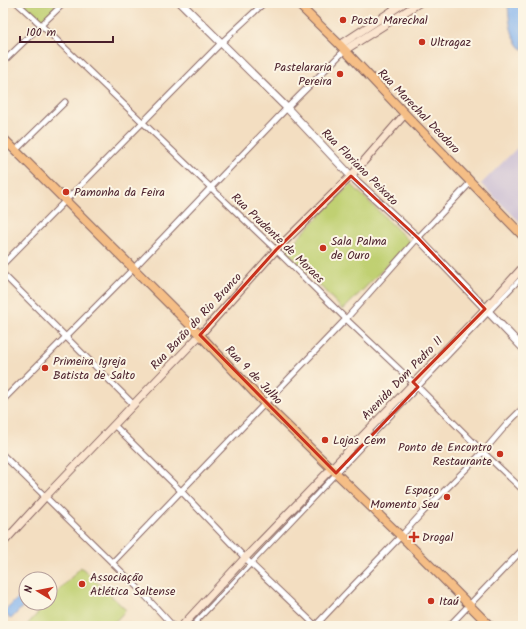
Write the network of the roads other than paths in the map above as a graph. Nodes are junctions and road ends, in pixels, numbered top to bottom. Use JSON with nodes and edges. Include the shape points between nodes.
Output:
{"nodes":[{"id":1,"x":16,"y":3,"type":"edge"},
{"id":2,"x":181,"y":3,"type":"edge"},
{"id":3,"x":264,"y":3,"type":"edge"},
{"id":4,"x":297,"y":3,"type":"edge"},
{"id":5,"x":404,"y":3,"type":"edge"},
{"id":6,"x":419,"y":3,"type":"edge"},
{"id":7,"x":60,"y":4,"type":"edge"},
{"id":8,"x":41,"y":25,"type":"junction"},
{"id":9,"x":221,"y":43,"type":"junction"},
{"id":10,"x":342,"y":47,"type":"junction"},
{"id":11,"x":3,"y":62,"type":"edge"},
{"id":12,"x":65,"y":102,"type":"dead end"},
{"id":13,"x":287,"y":108,"type":"junction"},
{"id":14,"x":405,"y":114,"type":"junction"},
{"id":15,"x":142,"y":122,"type":"junction"},
{"id":16,"x":3,"y":138,"type":"edge"},
{"id":17,"x":15,"y":151,"type":"junction"},
{"id":18,"x":350,"y":176,"type":"junction"},
{"id":19,"x":470,"y":182,"type":"junction"},
{"id":20,"x":212,"y":188,"type":"junction"},
{"id":21,"x":65,"y":201,"type":"junction"},
{"id":22,"x":523,"y":236,"type":"edge"},
{"id":23,"x":418,"y":238,"type":"junction"},
{"id":24,"x":276,"y":250,"type":"junction"},
{"id":25,"x":3,"y":264,"type":"edge"},
{"id":26,"x":523,"y":267,"type":"edge"},
{"id":27,"x":134,"y":269,"type":"junction"},
{"id":28,"x":3,"y":274,"type":"edge"},
{"id":29,"x":523,"y":276,"type":"edge"},
{"id":30,"x":487,"y":311,"type":"junction"},
{"id":31,"x":346,"y":320,"type":"junction"},
{"id":32,"x":200,"y":335,"type":"junction"},
{"id":33,"x":66,"y":337,"type":"junction"},
{"id":34,"x":523,"y":348,"type":"edge"},
{"id":35,"x":416,"y":385,"type":"junction"},
{"id":36,"x":3,"y":400,"type":"edge"},
{"id":37,"x":133,"y":404,"type":"junction"},
{"id":38,"x":265,"y":404,"type":"junction"},
{"id":39,"x":523,"y":408,"type":"edge"},
{"id":40,"x":114,"y":425,"type":"junction"},
{"id":41,"x":483,"y":452,"type":"junction"},
{"id":42,"x":3,"y":455,"type":"edge"},
{"id":43,"x":334,"y":470,"type":"junction"},
{"id":44,"x":523,"y":490,"type":"edge"},
{"id":45,"x":181,"y":491,"type":"junction"},
{"id":46,"x":46,"y":496,"type":"junction"},
{"id":47,"x":401,"y":536,"type":"junction"},
{"id":48,"x":3,"y":543,"type":"edge"},
{"id":49,"x":523,"y":549,"type":"edge"},
{"id":50,"x":244,"y":558,"type":"junction"},
{"id":51,"x":113,"y":562,"type":"junction"},
{"id":52,"x":251,"y":564,"type":"junction"},
{"id":53,"x":469,"y":605,"type":"junction"},
{"id":54,"x":173,"y":626,"type":"edge"},
{"id":55,"x":182,"y":626,"type":"edge"},
{"id":56,"x":192,"y":626,"type":"edge"},
{"id":57,"x":316,"y":626,"type":"edge"},
{"id":58,"x":449,"y":626,"type":"edge"},
{"id":59,"x":490,"y":626,"type":"edge"}],
"edges":[{"from":1,"to":8,"type":"street","name":"Rua Prudente de Moraes"},
{"from":2,"to":9,"type":"street","name":"Rua Floriano Peixoto"},
{"from":3,"to":9,"type":"street"},
{"from":4,"to":10,"type":"main road","name":"Rua Marechal Deodoro"},
{"from":5,"to":10,"type":"main road"},
{"from":6,"to":10,"type":"main road"},
{"from":7,"to":8,"type":"street"},
{"from":8,"to":11,"type":"street"},
{"from":8,"to":15,"type":"street","name":"Rua Prudente de Moraes"},
{"from":9,"to":13,"type":"street","name":"Rua Floriano Peixoto"},
{"from":9,"to":15,"type":"street"},
{"from":10,"to":13,"type":"street"},
{"from":10,"to":14,"type":"main road","name":"Rua Marechal Deodoro"},
{"from":12,"to":17,"type":"street"},
{"from":13,"to":18,"type":"street","name":"Rua Floriano Peixoto"},
{"from":13,"to":20,"type":"street"},
{"from":14,"to":18,"type":"main road","name":"Rua Barão do Rio Branco"},
{"from":14,"to":19,"type":"main road","name":"Rua Marechal Deodoro"},
{"from":15,"to":20,"type":"street","name":"Rua Prudente de Moraes"},
{"from":15,"to":21,"type":"street"},
{"from":16,"to":17,"type":"main road","name":"Rua 9 de Julho"},
{"from":17,"to":21,"type":"main road","name":"Rua 9 de Julho"},
{"from":18,"to":23,"type":"street","name":"Rua Floriano Peixoto"},
{"from":18,"to":24,"type":"main road","name":"Rua Barão do Rio Branco"},
{"from":19,"to":22,"type":"main road","name":"Rua Marechal Deodoro"},
{"from":19,"to":23,"type":"street"},
{"from":20,"to":24,"type":"street","name":"Rua Prudente de Moraes"},
{"from":20,"to":27,"type":"street"},
{"from":21,"to":25,"type":"street"},
{"from":21,"to":27,"type":"main road","name":"Rua 9 de Julho"},
{"from":23,"to":30,"type":"street","name":"Rua Floriano Peixoto"},
{"from":23,"to":31,"type":"street"},
{"from":24,"to":31,"type":"street","name":"Rua Prudente de Moraes"},
{"from":24,"to":32,"type":"main road","name":"Rua Barão do Rio Branco"},
{"from":26,"to":30,"type":"main road","name":"Avenida Dom Pedro II"},
{"from":27,"to":32,"type":"main road","name":"Rua 9 de Julho"},
{"from":27,"to":33,"type":"street"},
{"from":28,"to":33,"type":"street"},
{"from":29,"to":30,"type":"street"},
{"from":30,"to":34,"type":"street","name":"Rua Floriano Peixoto"},
{"from":30,"to":35,"type":"main road","name":"Avenida Dom Pedro II"},
{"from":31,"to":35,"type":"street","name":"Rua Prudente de Moraes"},
{"from":31,"to":38,"type":"street"},
{"from":32,"to":37,"type":"main road","name":"Rua Barão do Rio Branco"},
{"from":32,"to":38,"type":"main road","name":"Rua 9 de Julho"},
{"from":33,"to":36,"type":"street"},
{"from":33,"to":37,"type":"street"},
{"from":35,"to":41,"type":"street","name":"Rua Prudente de Moraes"},
{"from":35,"to":43,"type":"main road","name":"Avenida Dom Pedro II"},
{"from":37,"to":40,"type":"main road","name":"Rua Barão do Rio Branco"},
{"from":38,"to":43,"type":"main road","name":"Rua 9 de Julho"},
{"from":38,"to":45,"type":"street"},
{"from":39,"to":41,"type":"street"},
{"from":40,"to":45,"type":"street"},
{"from":40,"to":46,"type":"main road","name":"Rua Barão do Rio Branco"},
{"from":41,"to":44,"type":"street","name":"Rua Prudente de Moraes"},
{"from":41,"to":47,"type":"street"},
{"from":42,"to":46,"type":"street"},
{"from":43,"to":47,"type":"main road","name":"Rua 9 de Julho"},
{"from":43,"to":50,"type":"main road","name":"Avenida Dom Pedro II"},
{"from":43,"to":52,"type":"street"},
{"from":45,"to":50,"type":"street"},
{"from":45,"to":51,"type":"street"},
{"from":46,"to":48,"type":"main road","name":"Rua Barão do Rio Branco"},
{"from":46,"to":51,"type":"street"},
{"from":47,"to":53,"type":"main road","name":"Rua 9 de Julho"},
{"from":47,"to":57,"type":"street"},
{"from":49,"to":53,"type":"street"},
{"from":50,"to":52,"type":"street"},
{"from":50,"to":55,"type":"main road","name":"Avenida Dom Pedro II"},
{"from":51,"to":54,"type":"street"},
{"from":52,"to":56,"type":"street"},
{"from":52,"to":57,"type":"street"},
{"from":53,"to":58,"type":"street"},
{"from":53,"to":59,"type":"main road","name":"Rua 9 de Julho"}]}
